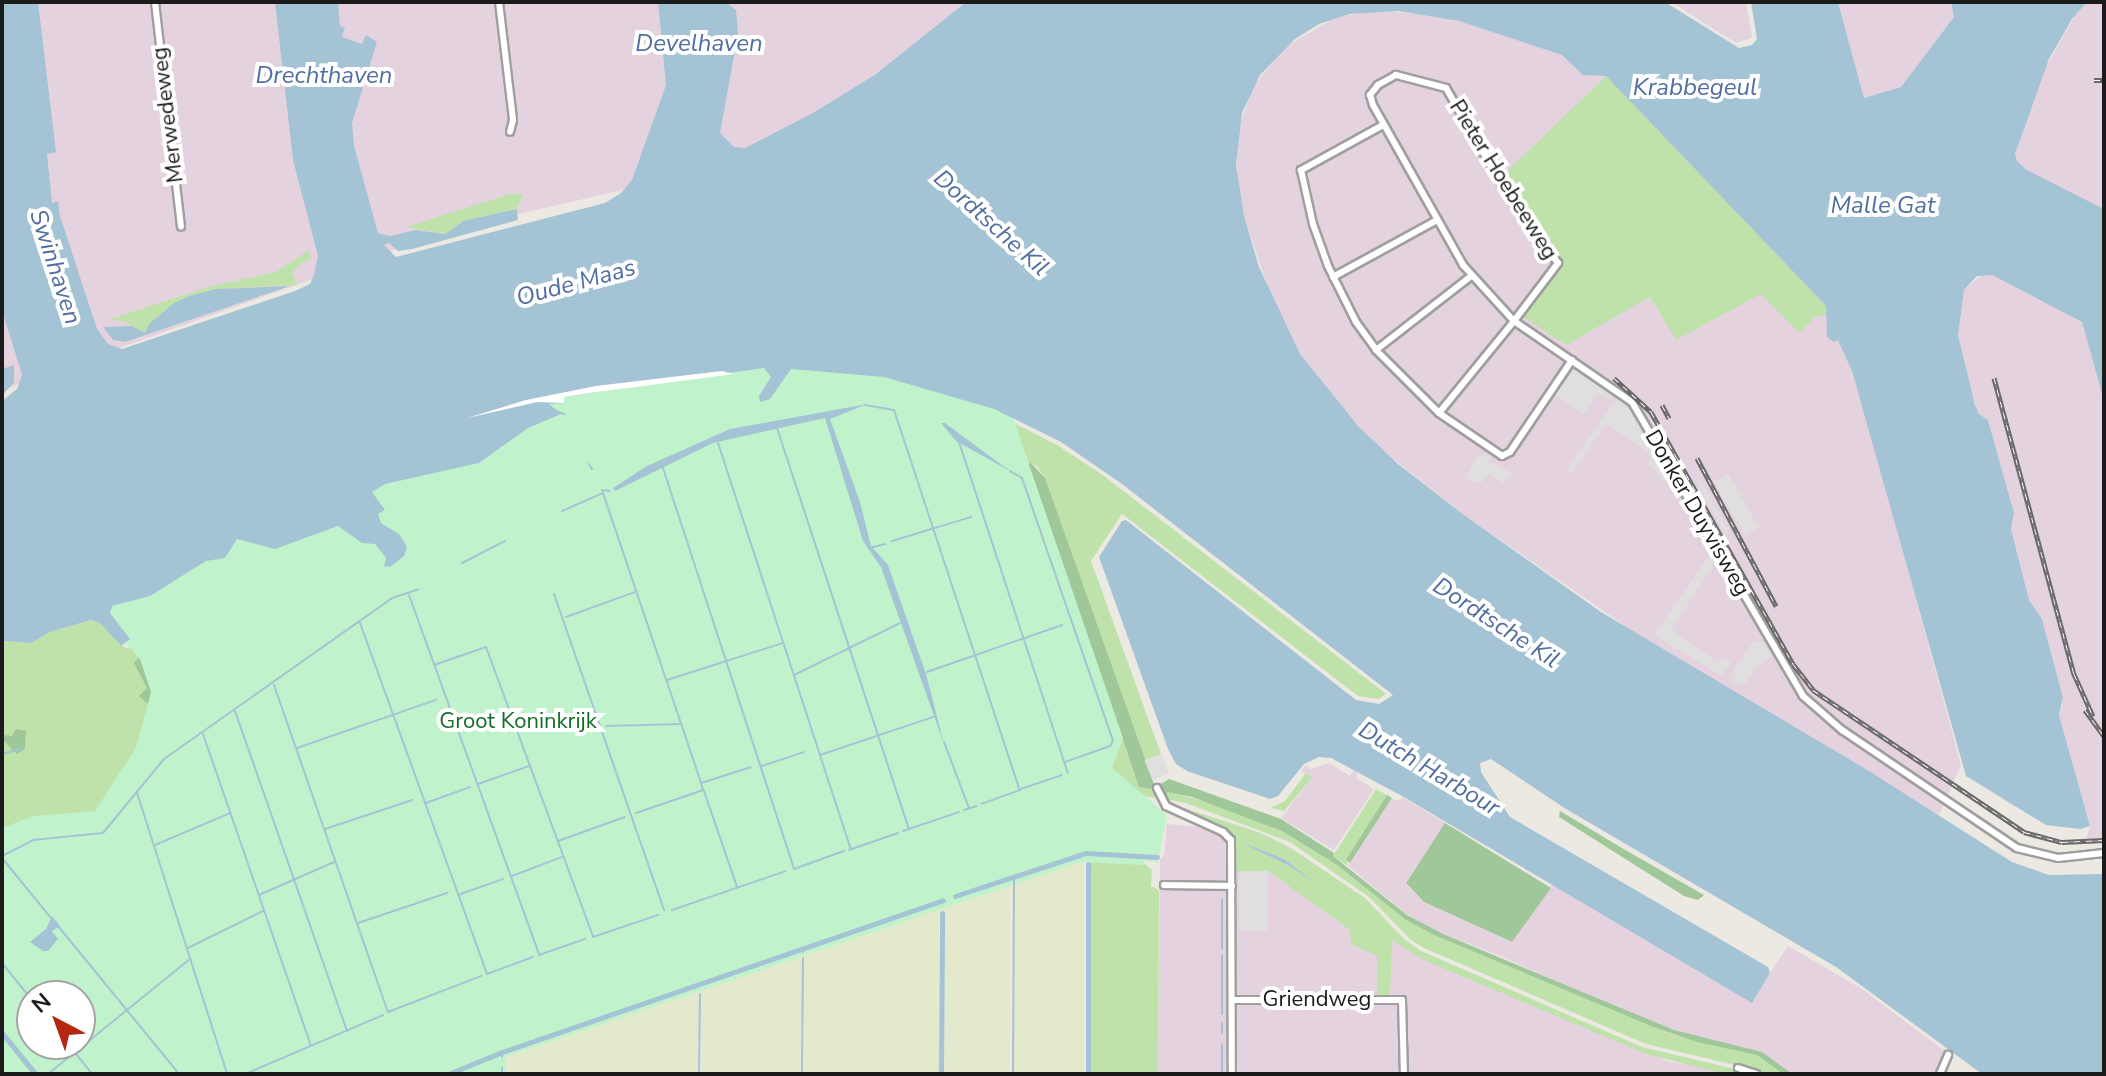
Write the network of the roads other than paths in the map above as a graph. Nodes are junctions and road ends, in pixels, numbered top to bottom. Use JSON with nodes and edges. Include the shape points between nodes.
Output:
{"nodes":[{"id":1,"x":155,"y":2,"type":"edge"},
{"id":2,"x":499,"y":2,"type":"edge"},
{"id":3,"x":1386,"y":80,"type":"joint"},
{"id":4,"x":1383,"y":125,"type":"junction"},
{"id":5,"x":510,"y":132,"type":"dead end"},
{"id":6,"x":1437,"y":220,"type":"junction"},
{"id":7,"x":181,"y":227,"type":"dead end"},
{"id":8,"x":1471,"y":276,"type":"junction"},
{"id":9,"x":1333,"y":277,"type":"junction"},
{"id":10,"x":1514,"y":321,"type":"junction"},
{"id":11,"x":1376,"y":350,"type":"junction"},
{"id":12,"x":1572,"y":360,"type":"junction"},
{"id":13,"x":1439,"y":413,"type":"junction"},
{"id":14,"x":1157,"y":788,"type":"dead end"},
{"id":15,"x":2104,"y":853,"type":"edge"},
{"id":16,"x":1164,"y":885,"type":"dead end"},
{"id":17,"x":1232,"y":886,"type":"junction"},
{"id":18,"x":1232,"y":1000,"type":"junction"},
{"id":19,"x":1948,"y":1055,"type":"dead end"},
{"id":20,"x":1232,"y":1074,"type":"edge"},
{"id":21,"x":1404,"y":1074,"type":"edge"},
{"id":22,"x":1747,"y":1074,"type":"edge"},
{"id":23,"x":1756,"y":1074,"type":"edge"},
{"id":24,"x":1940,"y":1074,"type":"edge"}],
"edges":[{"from":1,"to":7,"type":"street","name":"Merwedeweg"},
{"from":2,"to":5,"type":"street","via":[[513,120]]},
{"from":3,"to":4,"type":"street","name":"Donker Duyvisweg","via":[[1370,95]]},
{"from":3,"to":10,"type":"street","name":"Pieter Hoebeeweg","via":[[1399,75],[1446,88],[1507,194],[1558,263]]},
{"from":4,"to":6,"type":"street","name":"Donker Duyvisweg"},
{"from":4,"to":9,"type":"street","via":[[1301,170]]},
{"from":6,"to":8,"type":"street","name":"Donker Duyvisweg"},
{"from":6,"to":9,"type":"street"},
{"from":8,"to":10,"type":"street","name":"Donker Duyvisweg"},
{"from":8,"to":11,"type":"street"},
{"from":9,"to":11,"type":"street"},
{"from":10,"to":12,"type":"street","name":"Donker Duyvisweg"},
{"from":10,"to":13,"type":"street"},
{"from":11,"to":13,"type":"street"},
{"from":12,"to":13,"type":"street","via":[[1506,455],[1497,455]]},
{"from":12,"to":15,"type":"street","name":"Donker Duyvisweg","via":[[1617,390],[1642,416],[1782,665],[1816,710],[2017,848],[2058,858]]},
{"from":14,"to":17,"type":"street","name":"Griendweg","via":[[1166,806],[1229,836]]},
{"from":16,"to":17,"type":"street"},
{"from":17,"to":18,"type":"street","name":"Griendweg"},
{"from":18,"to":20,"type":"street","name":"Griendweg"},
{"from":18,"to":21,"type":"street","name":"Griendweg","via":[[1402,1000]]},
{"from":19,"to":24,"type":"street"},
{"from":22,"to":23,"type":"street","via":[[1738,1068]]}]}
